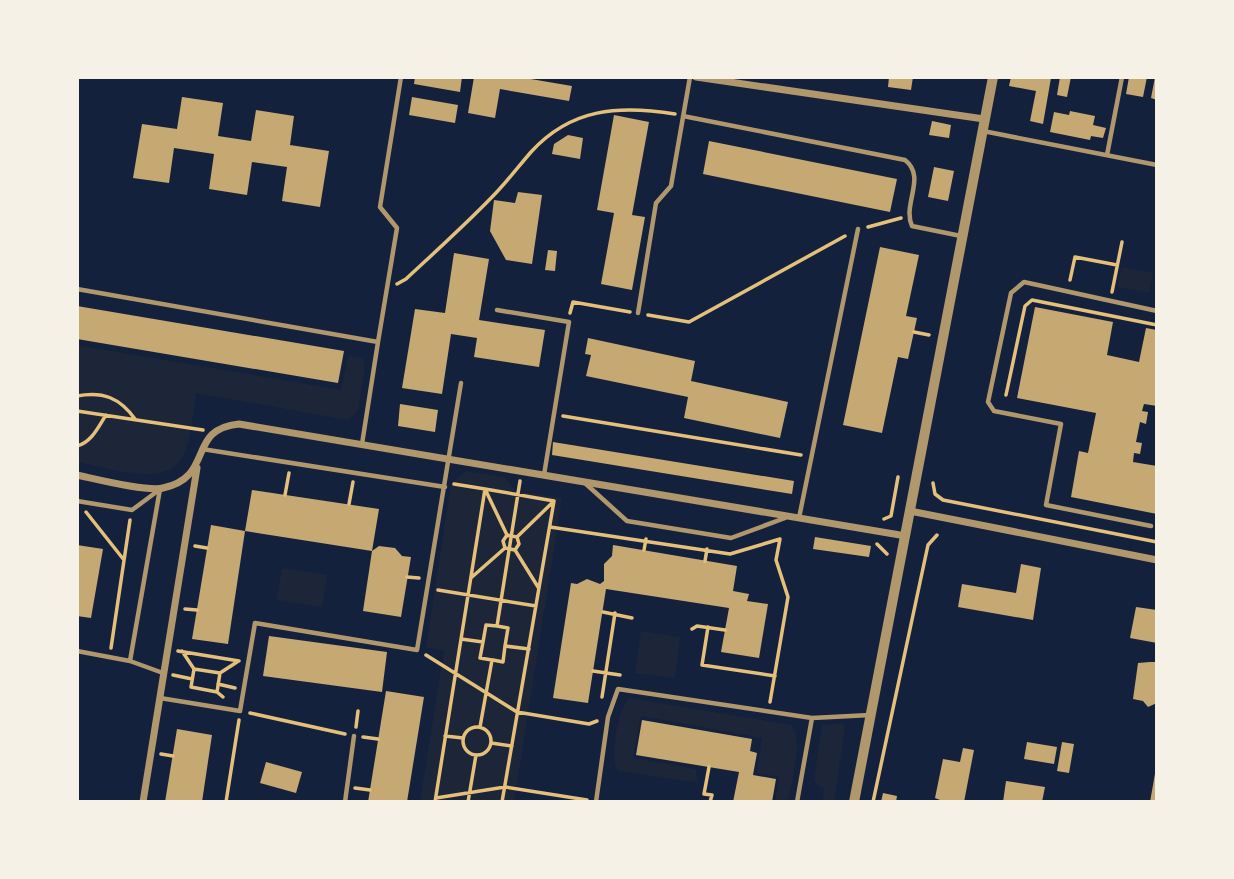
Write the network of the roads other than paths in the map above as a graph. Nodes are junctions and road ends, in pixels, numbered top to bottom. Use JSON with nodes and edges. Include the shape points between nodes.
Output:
{"nodes":[{"id":1,"x":401,"y":77,"type":"edge"},
{"id":2,"x":690,"y":77,"type":"edge"},
{"id":3,"x":696,"y":77,"type":"edge"},
{"id":4,"x":993,"y":77,"type":"edge"},
{"id":5,"x":1122,"y":77,"type":"edge"},
{"id":6,"x":683,"y":116,"type":"junction"},
{"id":7,"x":984,"y":119,"type":"junction"},
{"id":8,"x":982,"y":131,"type":"junction"},
{"id":9,"x":1107,"y":155,"type":"junction"},
{"id":10,"x":1157,"y":165,"type":"edge"},
{"id":11,"x":858,"y":229,"type":"road end"},
{"id":12,"x":961,"y":236,"type":"junction"},
{"id":13,"x":77,"y":289,"type":"edge"},
{"id":14,"x":497,"y":310,"type":"dead end"},
{"id":15,"x":1157,"y":311,"type":"edge"},
{"id":16,"x":638,"y":313,"type":"road end"},
{"id":17,"x":377,"y":342,"type":"junction"},
{"id":18,"x":461,"y":383,"type":"dead end"},
{"id":19,"x":362,"y":445,"type":"junction"},
{"id":20,"x":201,"y":449,"type":"junction"},
{"id":21,"x":449,"y":460,"type":"junction"},
{"id":22,"x":197,"y":468,"type":"junction"},
{"id":23,"x":77,"y":475,"type":"edge"},
{"id":24,"x":543,"y":475,"type":"junction"},
{"id":25,"x":584,"y":482,"type":"junction"},
{"id":26,"x":445,"y":485,"type":"junction"},
{"id":27,"x":160,"y":489,"type":"junction"},
{"id":28,"x":77,"y":502,"type":"edge"},
{"id":29,"x":910,"y":511,"type":"junction"},
{"id":30,"x":789,"y":517,"type":"junction"},
{"id":31,"x":799,"y":519,"type":"junction"},
{"id":32,"x":1151,"y":526,"type":"dead end"},
{"id":33,"x":906,"y":536,"type":"junction"},
{"id":34,"x":1157,"y":560,"type":"edge"},
{"id":35,"x":77,"y":651,"type":"edge"},
{"id":36,"x":130,"y":662,"type":"junction"},
{"id":37,"x":164,"y":673,"type":"junction"},
{"id":38,"x":160,"y":698,"type":"junction"},
{"id":39,"x":871,"y":715,"type":"junction"},
{"id":40,"x":811,"y":718,"type":"junction"},
{"id":41,"x":354,"y":736,"type":"road end"},
{"id":42,"x":143,"y":802,"type":"edge"},
{"id":43,"x":345,"y":802,"type":"edge"},
{"id":44,"x":596,"y":802,"type":"edge"},
{"id":45,"x":797,"y":802,"type":"edge"},
{"id":46,"x":854,"y":802,"type":"edge"}],
"edges":[{"from":1,"to":17,"type":"lane","via":[[380,207],[397,228]]},
{"from":2,"to":6,"type":"lane"},
{"from":3,"to":7,"type":"street"},
{"from":4,"to":7,"type":"street"},
{"from":5,"to":9,"type":"lane"},
{"from":6,"to":12,"type":"lane","via":[[905,160],[916,176],[908,217],[912,226]]},
{"from":6,"to":16,"type":"lane","via":[[671,186],[656,202]]},
{"from":7,"to":8,"type":"street"},
{"from":8,"to":9,"type":"lane"},
{"from":8,"to":12,"type":"street"},
{"from":9,"to":10,"type":"lane"},
{"from":11,"to":31,"type":"lane"},
{"from":12,"to":29,"type":"street"},
{"from":13,"to":17,"type":"lane"},
{"from":14,"to":24,"type":"lane","via":[[569,322]]},
{"from":15,"to":32,"type":"lane","via":[[1024,282],[1011,293],[988,402],[994,411],[1061,424],[1046,505]]},
{"from":17,"to":19,"type":"lane"},
{"from":18,"to":21,"type":"lane"},
{"from":19,"to":20,"type":"street","via":[[239,424],[212,432]]},
{"from":19,"to":21,"type":"street"},
{"from":20,"to":22,"type":"street"},
{"from":20,"to":26,"type":"lane"},
{"from":21,"to":24,"type":"street"},
{"from":21,"to":26,"type":"lane"},
{"from":22,"to":27,"type":"street","via":[[182,481]]},
{"from":22,"to":37,"type":"street"},
{"from":23,"to":27,"type":"street"},
{"from":24,"to":25,"type":"street"},
{"from":25,"to":30,"type":"street"},
{"from":25,"to":30,"type":"lane","via":[[627,521],[731,538]]},
{"from":26,"to":38,"type":"lane","via":[[417,650],[255,623],[240,711]]},
{"from":27,"to":28,"type":"lane","via":[[132,510]]},
{"from":27,"to":36,"type":"lane"},
{"from":29,"to":33,"type":"street"},
{"from":29,"to":34,"type":"street"},
{"from":30,"to":31,"type":"street"},
{"from":31,"to":33,"type":"street"},
{"from":33,"to":39,"type":"street"},
{"from":35,"to":36,"type":"lane"},
{"from":36,"to":37,"type":"lane"},
{"from":37,"to":38,"type":"street"},
{"from":38,"to":42,"type":"street"},
{"from":39,"to":40,"type":"lane"},
{"from":39,"to":46,"type":"street"},
{"from":40,"to":44,"type":"lane","via":[[618,689],[608,717]]},
{"from":40,"to":45,"type":"lane"},
{"from":41,"to":43,"type":"lane"}]}
